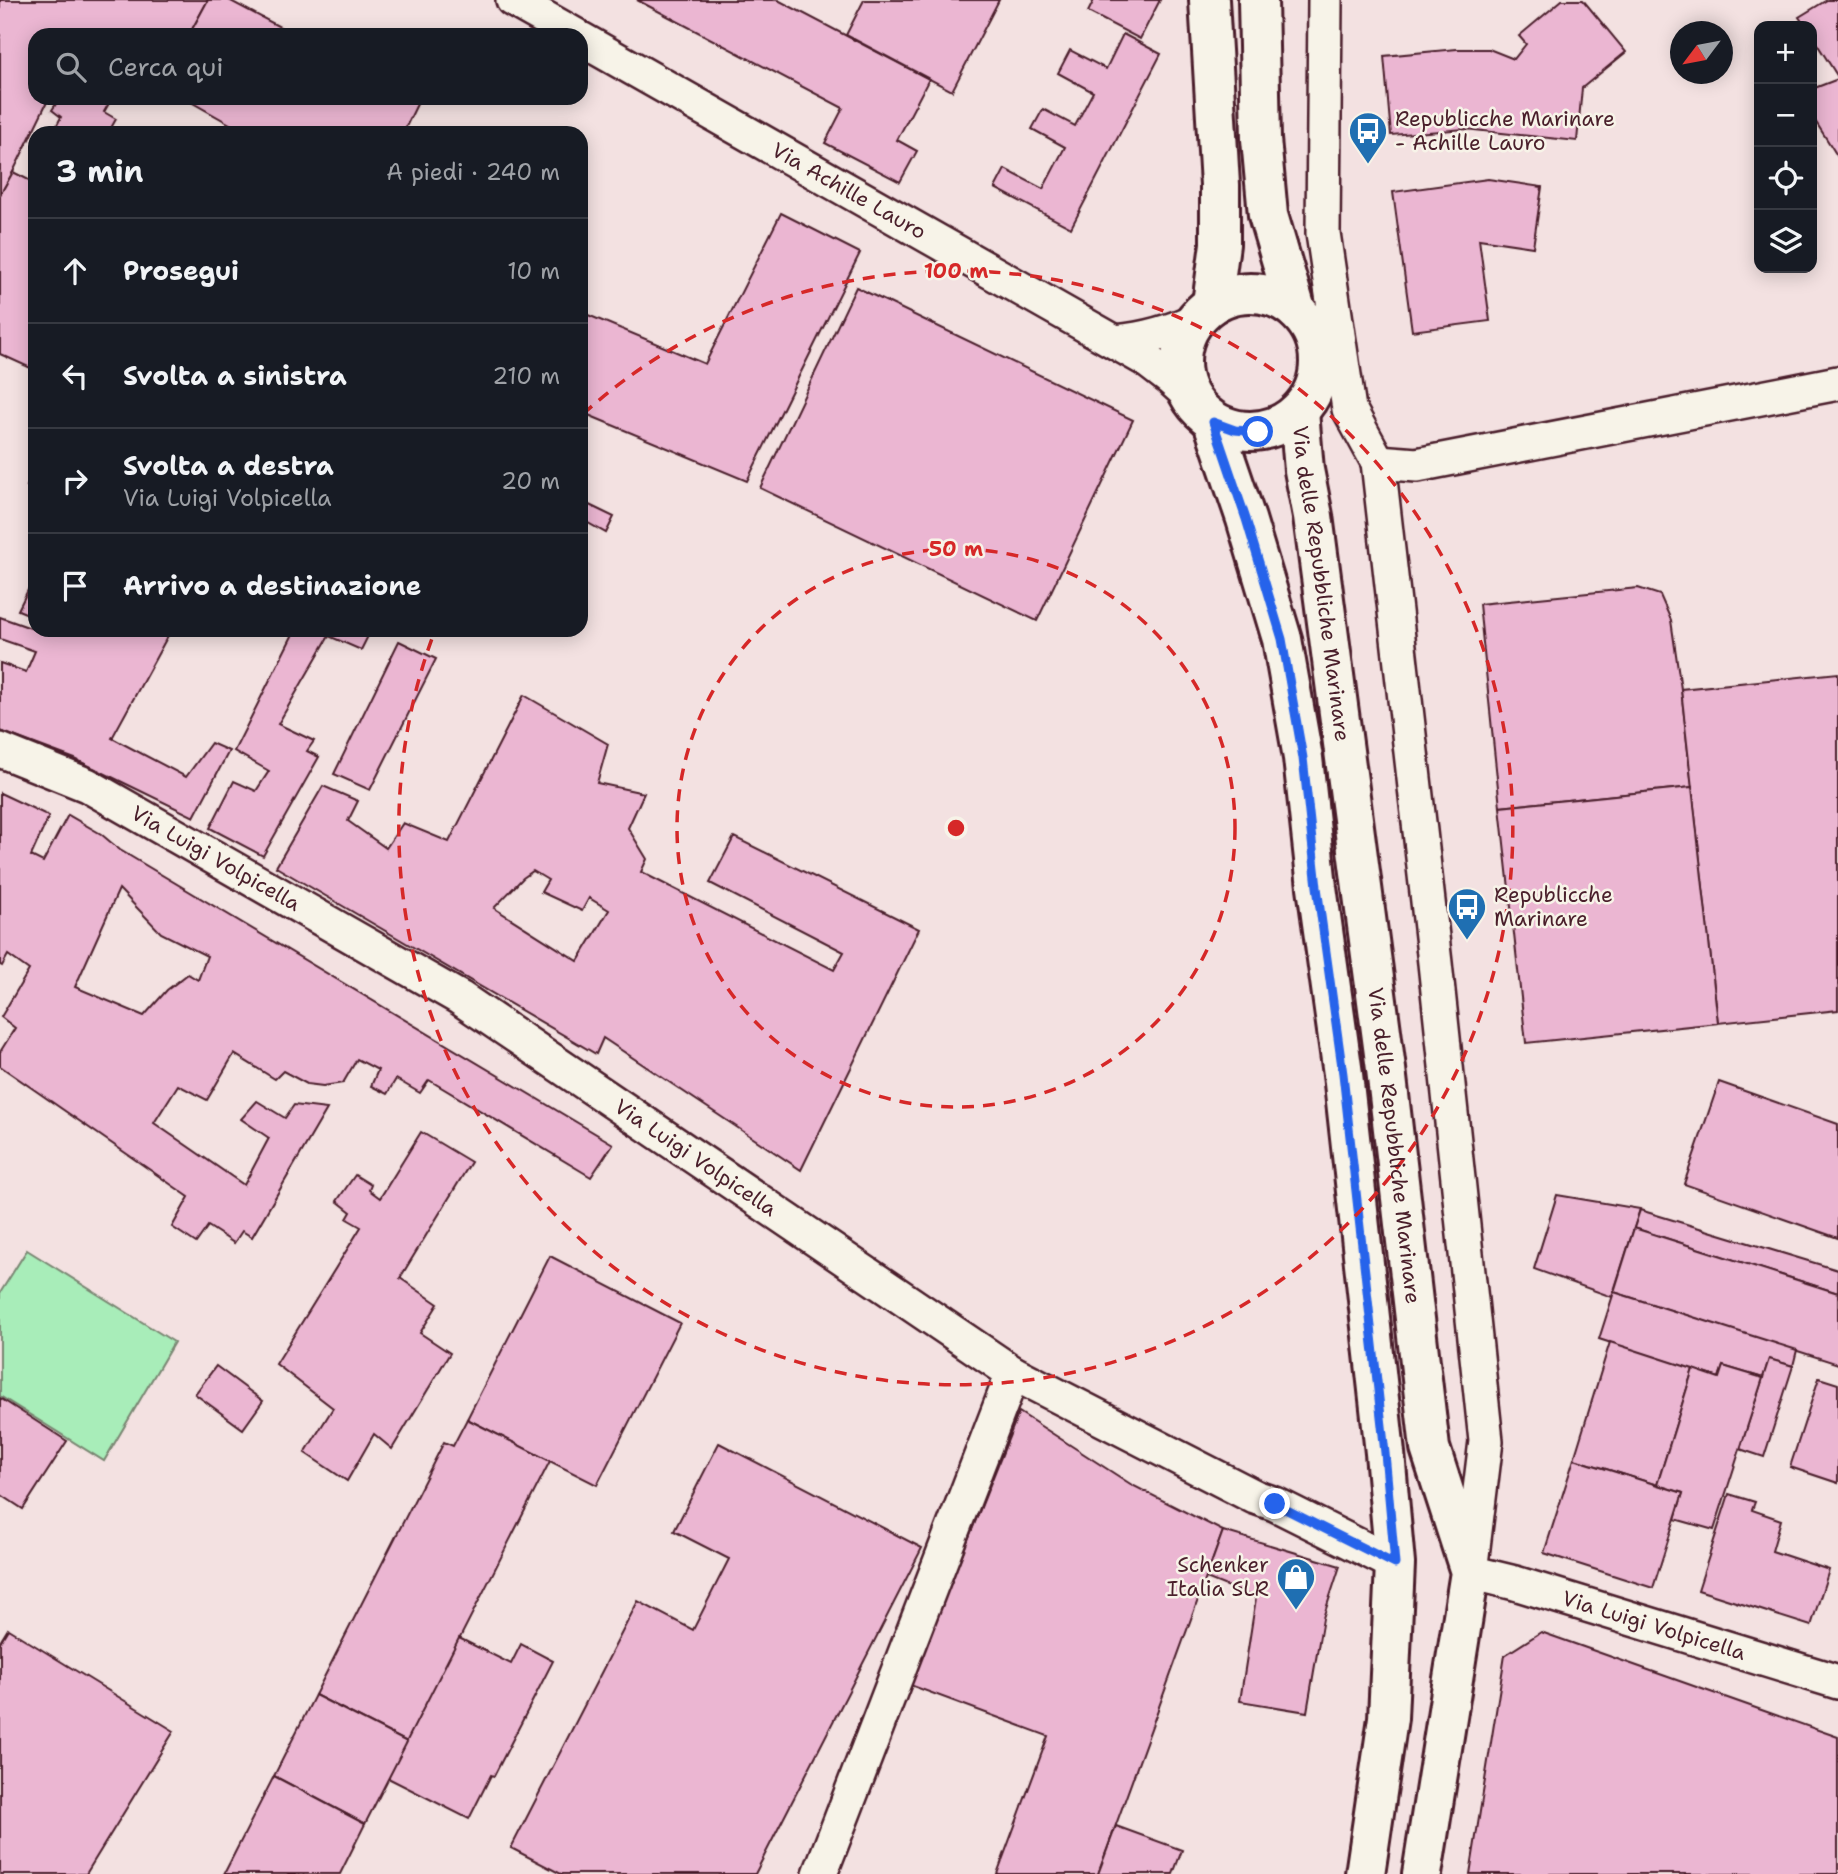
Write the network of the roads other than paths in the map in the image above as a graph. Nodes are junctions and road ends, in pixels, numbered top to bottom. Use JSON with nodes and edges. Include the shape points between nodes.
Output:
{"nodes":[{"id":1,"x":513,"y":0,"type":"edge"},
{"id":2,"x":1209,"y":0,"type":"edge"},
{"id":3,"x":1258,"y":0,"type":"edge"},
{"id":4,"x":1325,"y":0,"type":"edge"},
{"id":5,"x":563,"y":28,"type":"edge"},
{"id":6,"x":588,"y":42,"type":"edge"},
{"id":7,"x":1296,"y":310,"type":"junction"},
{"id":8,"x":1203,"y":312,"type":"junction"},
{"id":9,"x":1116,"y":342,"type":"junction"},
{"id":10,"x":1838,"y":383,"type":"edge"},
{"id":11,"x":1201,"y":409,"type":"junction"},
{"id":12,"x":1299,"y":412,"type":"junction"},
{"id":13,"x":1378,"y":462,"type":"junction"},
{"id":14,"x":0,"y":750,"type":"edge"},
{"id":15,"x":1013,"y":1373,"type":"junction"},
{"id":16,"x":1395,"y":1564,"type":"junction"},
{"id":17,"x":1470,"y":1572,"type":"junction"},
{"id":18,"x":1838,"y":1682,"type":"edge"},
{"id":19,"x":820,"y":1874,"type":"edge"},
{"id":20,"x":1365,"y":1874,"type":"edge"},
{"id":21,"x":1422,"y":1874,"type":"edge"}],
"edges":[{"from":1,"to":5,"type":"street"},
{"from":2,"to":8,"type":"main road","name":"Via delle Repubbliche Marinare","via":[[1220,244]]},
{"from":3,"to":7,"type":"main road","name":"Via delle Repubbliche Marinare","via":[[1268,215]]},
{"from":4,"to":13,"type":"street","via":[[1324,233],[1349,409]]},
{"from":6,"to":9,"type":"street","name":"Via Achille Lauro"},
{"from":7,"to":8,"type":"main road","via":[[1277,298],[1255,293],[1232,295]]},
{"from":7,"to":12,"type":"main road","name":"Via delle Repubbliche Marinare","via":[[1315,338],[1320,361],[1317,384]]},
{"from":8,"to":9,"type":"street","via":[[1174,330]]},
{"from":8,"to":11,"type":"main road","name":"Via delle Repubbliche Marinare","via":[[1189,330],[1181,352],[1182,375]]},
{"from":9,"to":11,"type":"street","name":"Via Achille Lauro","via":[[1171,379]]},
{"from":10,"to":13,"type":"street","via":[[1417,465]]},
{"from":11,"to":12,"type":"main road","name":"Via delle Repubbliche Marinare","via":[[1235,430],[1258,432]]},
{"from":11,"to":16,"type":"main road","name":"Via delle Repubbliche Marinare","via":[[1246,519],[1282,639],[1303,758],[1343,1074]]},
{"from":12,"to":17,"type":"main road","name":"Via delle Repubbliche Marinare","via":[[1386,1069],[1430,1448]]},
{"from":13,"to":17,"type":"street","via":[[1486,1441]]},
{"from":14,"to":15,"type":"street","name":"Via Luigi Volpicella","via":[[87,785],[460,998]]},
{"from":15,"to":16,"type":"street","name":"Via Luigi Volpicella"},
{"from":15,"to":19,"type":"street"},
{"from":16,"to":20,"type":"main road","name":"Via delle Repubbliche Marinare","via":[[1388,1718]]},
{"from":17,"to":18,"type":"street","name":"Via Luigi Volpicella"},
{"from":17,"to":21,"type":"main road","name":"Via delle Repubbliche Marinare"}]}
